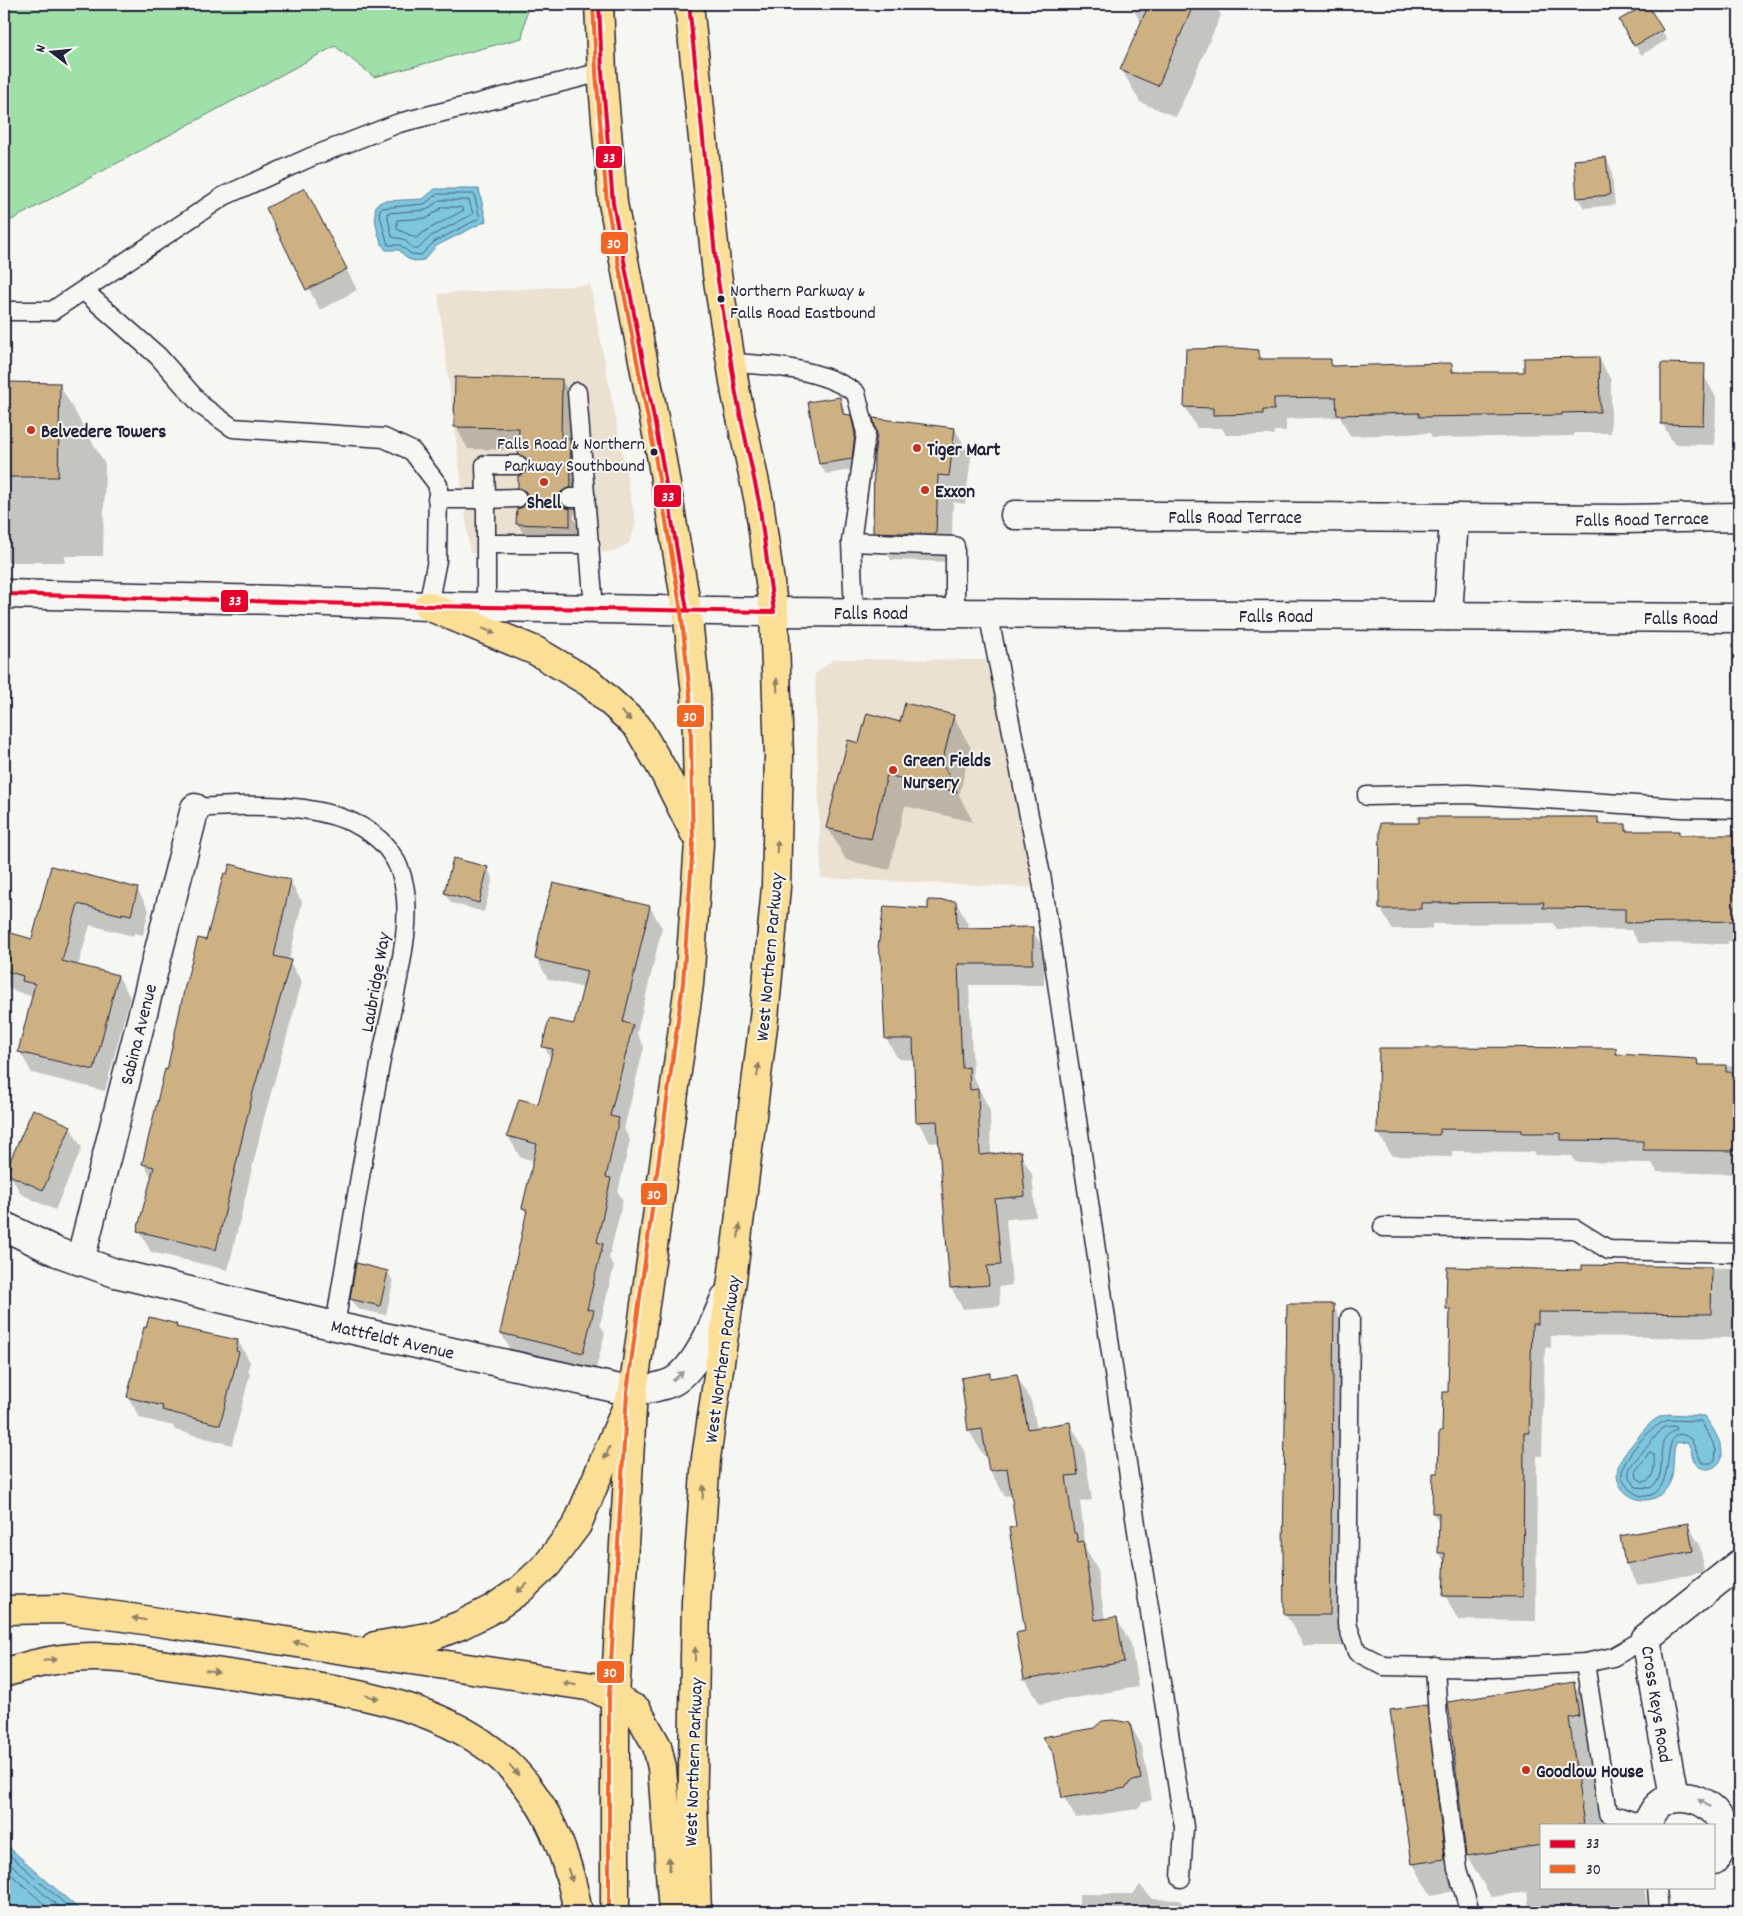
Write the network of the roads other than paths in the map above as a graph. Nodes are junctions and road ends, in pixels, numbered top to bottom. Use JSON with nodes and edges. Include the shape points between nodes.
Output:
{"nodes":[{"id":1,"x":599,"y":4,"type":"edge"},
{"id":2,"x":689,"y":4,"type":"edge"},
{"id":3,"x":602,"y":72,"type":"junction"},
{"id":4,"x":84,"y":291,"type":"junction"},
{"id":5,"x":4,"y":311,"type":"edge"},
{"id":6,"x":732,"y":363,"type":"junction"},
{"id":7,"x":577,"y":392,"type":"dead end"},
{"id":8,"x":518,"y":465,"type":"dead end"},
{"id":9,"x":517,"y":498,"type":"dead end"},
{"id":10,"x":437,"y":499,"type":"junction"},
{"id":11,"x":486,"y":499,"type":"junction"},
{"id":12,"x":1015,"y":515,"type":"dead end"},
{"id":13,"x":1739,"y":517,"type":"edge"},
{"id":14,"x":1454,"y":518,"type":"junction"},
{"id":15,"x":851,"y":542,"type":"junction"},
{"id":16,"x":487,"y":544,"type":"junction"},
{"id":17,"x":590,"y":544,"type":"junction"},
{"id":18,"x":4,"y":594,"type":"edge"},
{"id":19,"x":428,"y":606,"type":"junction"},
{"id":20,"x":486,"y":607,"type":"junction"},
{"id":21,"x":594,"y":609,"type":"junction"},
{"id":22,"x":687,"y":610,"type":"junction"},
{"id":23,"x":774,"y":612,"type":"junction"},
{"id":24,"x":854,"y":612,"type":"junction"},
{"id":25,"x":955,"y":613,"type":"junction"},
{"id":26,"x":988,"y":613,"type":"junction"},
{"id":27,"x":1448,"y":616,"type":"junction"},
{"id":28,"x":1739,"y":618,"type":"edge"},
{"id":29,"x":1367,"y":796,"type":"dead end"},
{"id":30,"x":195,"y":808,"type":"joint"},
{"id":31,"x":1739,"y":809,"type":"edge"},
{"id":32,"x":699,"y":843,"type":"junction"},
{"id":33,"x":4,"y":1226,"type":"edge"},
{"id":34,"x":1383,"y":1227,"type":"dead end"},
{"id":35,"x":1739,"y":1253,"type":"edge"},
{"id":36,"x":80,"y":1261,"type":"junction"},
{"id":37,"x":732,"y":1280,"type":"junction"},
{"id":38,"x":1350,"y":1318,"type":"dead end"},
{"id":39,"x":335,"y":1326,"type":"junction"},
{"id":40,"x":633,"y":1392,"type":"junction"},
{"id":41,"x":1739,"y":1564,"type":"edge"},
{"id":42,"x":4,"y":1610,"type":"edge"},
{"id":43,"x":1646,"y":1638,"type":"junction"},
{"id":44,"x":348,"y":1650,"type":"junction"},
{"id":45,"x":1585,"y":1663,"type":"junction"},
{"id":46,"x":1435,"y":1666,"type":"junction"},
{"id":47,"x":4,"y":1673,"type":"edge"},
{"id":48,"x":615,"y":1697,"type":"junction"},
{"id":49,"x":1674,"y":1797,"type":"junction"},
{"id":50,"x":693,"y":1799,"type":"junction"},
{"id":51,"x":1642,"y":1824,"type":"edge"},
{"id":52,"x":1646,"y":1824,"type":"edge"},
{"id":53,"x":1716,"y":1857,"type":"edge"},
{"id":54,"x":1181,"y":1878,"type":"dead end"},
{"id":55,"x":1657,"y":1888,"type":"edge"},
{"id":56,"x":578,"y":1912,"type":"edge"},
{"id":57,"x":615,"y":1912,"type":"edge"},
{"id":58,"x":673,"y":1912,"type":"edge"},
{"id":59,"x":686,"y":1912,"type":"edge"},
{"id":60,"x":697,"y":1912,"type":"edge"},
{"id":61,"x":1470,"y":1912,"type":"edge"},
{"id":62,"x":1659,"y":1912,"type":"edge"}],
"edges":[{"from":1,"to":3,"type":"main road"},
{"from":2,"to":6,"type":"main road","name":"West Northern Parkway","via":[[718,274]]},
{"from":3,"to":4,"type":"lane","via":[[399,123],[311,157],[224,196]]},
{"from":3,"to":22,"type":"main road","via":[[614,203],[660,445]]},
{"from":4,"to":5,"type":"lane","via":[[52,311]]},
{"from":4,"to":10,"type":"lane","via":[[158,356],[202,406],[232,428],[384,438],[412,451],[438,485]]},
{"from":6,"to":15,"type":"lane","via":[[766,365],[830,379],[856,392],[866,433]]},
{"from":6,"to":23,"type":"main road","name":"West Northern Parkway","via":[[759,502]]},
{"from":7,"to":17,"type":"lane","via":[[578,498]]},
{"from":8,"to":11,"type":"lane","via":[[485,465]]},
{"from":9,"to":11,"type":"lane"},
{"from":10,"to":11,"type":"lane"},
{"from":10,"to":19,"type":"lane","via":[[437,560]]},
{"from":11,"to":16,"type":"lane"},
{"from":12,"to":14,"type":"street","name":"Falls Road Terrace"},
{"from":13,"to":14,"type":"street","name":"Falls Road Terrace"},
{"from":14,"to":27,"type":"street"},
{"from":15,"to":24,"type":"lane"},
{"from":15,"to":25,"type":"lane","via":[[954,546]]},
{"from":16,"to":17,"type":"lane"},
{"from":16,"to":20,"type":"lane"},
{"from":17,"to":21,"type":"lane"},
{"from":18,"to":19,"type":"street","name":"Falls Road"},
{"from":19,"to":20,"type":"street","name":"Falls Road"},
{"from":19,"to":32,"type":"main road","one_way":true,"via":[[536,650],[590,683],[637,726]]},
{"from":20,"to":21,"type":"street","name":"Falls Road"},
{"from":21,"to":22,"type":"street","name":"Falls Road"},
{"from":22,"to":23,"type":"street","name":"Falls Road"},
{"from":22,"to":32,"type":"main road","via":[[696,694]]},
{"from":23,"to":24,"type":"street","name":"Falls Road"},
{"from":37,"to":23,"type":"main road","name":"West Northern Parkway","one_way":true,"via":[[764,1018],[776,887],[779,756]]},
{"from":24,"to":25,"type":"street","name":"Falls Road"},
{"from":25,"to":26,"type":"street","name":"Falls Road"},
{"from":26,"to":27,"type":"street","name":"Falls Road"},
{"from":26,"to":54,"type":"lane","via":[[1042,880],[1184,1826]]},
{"from":27,"to":28,"type":"street","name":"Falls Road"},
{"from":29,"to":31,"type":"lane","via":[[1468,794]]},
{"from":30,"to":36,"type":"street","name":"Sabina Avenue"},
{"from":30,"to":39,"type":"lane","name":"Laubridge Way","via":[[250,804],[322,812],[345,819],[362,827],[394,858],[405,885],[405,935]]},
{"from":32,"to":40,"type":"main road","via":[[689,984]]},
{"from":33,"to":36,"type":"street","name":"Mattfeldt Avenue"},
{"from":34,"to":35,"type":"lane","via":[[1575,1229],[1609,1250]]},
{"from":36,"to":39,"type":"street","name":"Mattfeldt Avenue","via":[[116,1273]]},
{"from":40,"to":37,"type":"street","name":"Mattfeldt Avenue","one_way":true,"via":[[674,1381],[690,1365],[708,1338]]},
{"from":50,"to":37,"type":"main road","name":"West Northern Parkway","one_way":true,"via":[[696,1602],[705,1467]]},
{"from":38,"to":46,"type":"lane","via":[[1347,1624],[1357,1652],[1384,1666]]},
{"from":39,"to":40,"type":"street","name":"Mattfeldt Avenue"},
{"from":40,"to":44,"type":"main road","one_way":true,"via":[[577,1525],[547,1565],[520,1590],[494,1608],[433,1636]]},
{"from":40,"to":48,"type":"main road"},
{"from":41,"to":43,"type":"street","name":"Cross Keys Road"},
{"from":44,"to":42,"type":"main road","one_way":true,"via":[[71,1610]]},
{"from":43,"to":45,"type":"lane","via":[[1613,1657]]},
{"from":43,"to":49,"type":"street","name":"Cross Keys Road"},
{"from":48,"to":44,"type":"main road","one_way":true,"via":[[576,1684]]},
{"from":45,"to":46,"type":"lane","via":[[1492,1668]]},
{"from":45,"to":51,"type":"lane","via":[[1608,1813]]},
{"from":46,"to":61,"type":"lane","via":[[1438,1719],[1457,1869]]},
{"from":47,"to":56,"type":"main road","one_way":true,"via":[[41,1661],[82,1656],[119,1658],[350,1691],[430,1714],[457,1726],[484,1744],[510,1766],[538,1800],[560,1845]]},
{"from":48,"to":57,"type":"main road"},
{"from":58,"to":48,"type":"main road","one_way":true,"via":[[662,1768],[657,1746],[637,1710]]},
{"from":49,"to":52,"type":"street","via":[[1656,1808]]},
{"from":53,"to":49,"type":"street","one_way":true,"via":[[1723,1846],[1722,1825],[1712,1807],[1694,1797]]},
{"from":50,"to":59,"type":"main road","name":"West Northern Parkway"},
{"from":50,"to":60,"type":"main road"},
{"from":55,"to":62,"type":"lane"}]}
